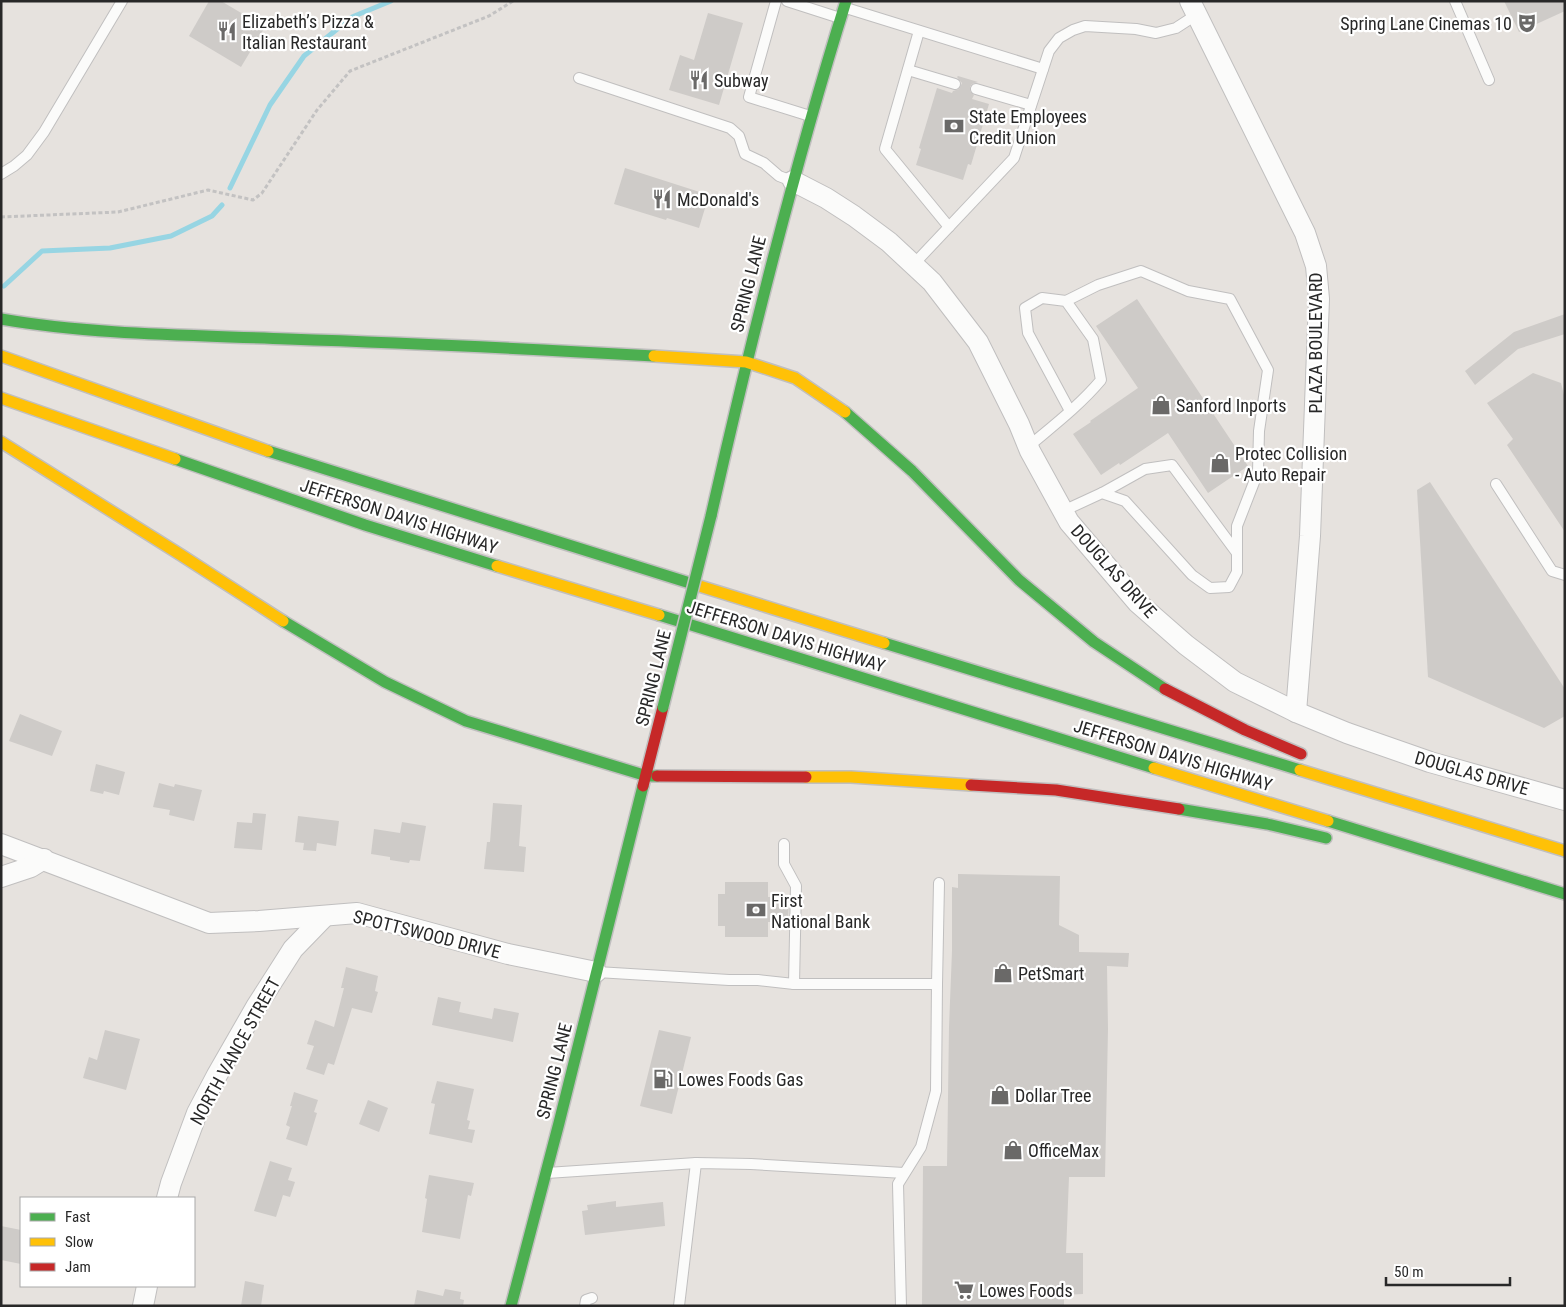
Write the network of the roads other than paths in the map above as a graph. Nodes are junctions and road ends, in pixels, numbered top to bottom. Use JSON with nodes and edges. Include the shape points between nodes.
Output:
{"nodes":[{"id":1,"x":122,"y":1,"type":"edge"},
{"id":2,"x":776,"y":1,"type":"edge"},
{"id":3,"x":787,"y":1,"type":"edge"},
{"id":4,"x":1455,"y":1,"type":"edge"},
{"id":5,"x":802,"y":4,"type":"edge"},
{"id":6,"x":1193,"y":8,"type":"edge"},
{"id":7,"x":844,"y":9,"type":"edge"},
{"id":8,"x":919,"y":31,"type":"junction"},
{"id":9,"x":1043,"y":69,"type":"junction"},
{"id":10,"x":908,"y":70,"type":"junction"},
{"id":11,"x":579,"y":78,"type":"dead end"},
{"id":12,"x":1489,"y":80,"type":"dead end"},
{"id":13,"x":955,"y":84,"type":"dead end"},
{"id":14,"x":976,"y":90,"type":"dead end"},
{"id":15,"x":1031,"y":105,"type":"junction"},
{"id":16,"x":811,"y":116,"type":"junction"},
{"id":17,"x":1,"y":174,"type":"edge"},
{"id":18,"x":793,"y":181,"type":"junction"},
{"id":19,"x":949,"y":227,"type":"junction"},
{"id":20,"x":913,"y":264,"type":"junction"},
{"id":21,"x":1066,"y":301,"type":"junction"},
{"id":22,"x":1,"y":319,"type":"edge"},
{"id":23,"x":1,"y":356,"type":"edge"},
{"id":24,"x":746,"y":362,"type":"junction"},
{"id":25,"x":1,"y":398,"type":"edge"},
{"id":26,"x":1070,"y":411,"type":"junction"},
{"id":27,"x":1,"y":442,"type":"edge"},
{"id":28,"x":1029,"y":446,"type":"junction"},
{"id":29,"x":1496,"y":484,"type":"dead end"},
{"id":30,"x":1102,"y":493,"type":"junction"},
{"id":31,"x":1063,"y":511,"type":"junction"},
{"id":32,"x":1237,"y":553,"type":"junction"},
{"id":33,"x":1565,"y":575,"type":"edge"},
{"id":34,"x":1296,"y":712,"type":"junction"},
{"id":35,"x":1312,"y":758,"type":"dead end"},
{"id":36,"x":1326,"y":766,"type":"dead end"},
{"id":37,"x":647,"y":776,"type":"junction"},
{"id":38,"x":1353,"y":786,"type":"junction"},
{"id":39,"x":1565,"y":800,"type":"edge"},
{"id":40,"x":1340,"y":842,"type":"dead end"},
{"id":41,"x":1,"y":844,"type":"edge"},
{"id":42,"x":784,"y":844,"type":"dead end"},
{"id":43,"x":1376,"y":847,"type":"dead end"},
{"id":44,"x":1565,"y":851,"type":"edge"},
{"id":45,"x":1440,"y":856,"type":"junction"},
{"id":46,"x":44,"y":859,"type":"junction"},
{"id":47,"x":1,"y":876,"type":"edge"},
{"id":48,"x":940,"y":883,"type":"dead end"},
{"id":49,"x":1565,"y":894,"type":"edge"},
{"id":50,"x":325,"y":916,"type":"junction"},
{"id":51,"x":596,"y":972,"type":"junction"},
{"id":52,"x":794,"y":984,"type":"junction"},
{"id":53,"x":937,"y":984,"type":"junction"},
{"id":54,"x":696,"y":1162,"type":"junction"},
{"id":55,"x":546,"y":1173,"type":"junction"},
{"id":56,"x":904,"y":1173,"type":"junction"},
{"id":57,"x":167,"y":1197,"type":"edge"},
{"id":58,"x":148,"y":1287,"type":"edge"},
{"id":59,"x":143,"y":1306,"type":"edge"},
{"id":60,"x":510,"y":1306,"type":"edge"},
{"id":61,"x":679,"y":1306,"type":"edge"},
{"id":62,"x":901,"y":1306,"type":"edge"}],
"edges":[{"from":1,"to":17,"type":"lane","via":[[44,132],[27,155]]},
{"from":2,"to":16,"type":"lane","via":[[749,97]]},
{"from":3,"to":5,"type":"lane"},
{"from":4,"to":12,"type":"lane"},
{"from":5,"to":7,"type":"lane"},
{"from":6,"to":9,"type":"lane","via":[[1176,28],[1156,33],[1085,26],[1073,30],[1059,38],[1048,51]]},
{"from":6,"to":34,"type":"street","name":"PLAZA BOULEVARD","via":[[1305,233],[1316,266],[1318,299],[1310,536]]},
{"from":7,"to":8,"type":"lane"},
{"from":7,"to":16,"type":"main road","name":"SPRING LANE"},
{"from":8,"to":9,"type":"lane"},
{"from":8,"to":10,"type":"lane"},
{"from":9,"to":15,"type":"lane"},
{"from":10,"to":13,"type":"lane"},
{"from":10,"to":19,"type":"lane","via":[[885,149]]},
{"from":11,"to":18,"type":"lane","via":[[730,128],[739,136],[746,154],[779,176]]},
{"from":14,"to":15,"type":"lane"},
{"from":15,"to":19,"type":"lane","via":[[1014,158]]},
{"from":16,"to":18,"type":"main road","name":"SPRING LANE"},
{"from":18,"to":20,"type":"street","name":"DOUGLAS DRIVE","via":[[854,216]]},
{"from":18,"to":24,"type":"main road","name":"SPRING LANE"},
{"from":19,"to":20,"type":"lane"},
{"from":20,"to":28,"type":"street","name":"DOUGLAS DRIVE","via":[[932,282],[978,342]]},
{"from":21,"to":26,"type":"lane","via":[[1094,339],[1101,380]]},
{"from":21,"to":26,"type":"lane","via":[[1042,298],[1025,308],[1028,333]]},
{"from":21,"to":32,"type":"lane","via":[[1098,285],[1141,271],[1188,291],[1230,299],[1268,370],[1259,431],[1258,472],[1238,526]]},
{"from":22,"to":24,"type":"main road","via":[[24,324],[134,333],[464,345]]},
{"from":23,"to":38,"type":"main road","name":"JEFFERSON DAVIS HIGHWAY","via":[[240,442],[367,483]]},
{"from":24,"to":35,"type":"main road","via":[[795,378],[843,410],[912,471],[1019,580],[1094,642],[1172,694]]},
{"from":24,"to":37,"type":"main road","name":"SPRING LANE","bridge":true},
{"from":25,"to":45,"type":"main road","name":"JEFFERSON DAVIS HIGHWAY","via":[[365,525]]},
{"from":26,"to":28,"type":"lane"},
{"from":27,"to":37,"type":"main road","via":[[296,630],[385,682],[466,721]]},
{"from":28,"to":31,"type":"street","name":"DOUGLAS DRIVE"},
{"from":29,"to":33,"type":"lane","via":[[1552,571]]},
{"from":30,"to":31,"type":"lane"},
{"from":30,"to":32,"type":"lane","via":[[1145,469],[1172,465]]},
{"from":30,"to":32,"type":"lane","via":[[1125,501],[1192,575],[1210,588],[1229,587],[1237,572]]},
{"from":31,"to":34,"type":"street","name":"DOUGLAS DRIVE","via":[[1138,603],[1186,645],[1235,682]]},
{"from":34,"to":39,"type":"street","name":"DOUGLAS DRIVE","via":[[1430,762]]},
{"from":36,"to":38,"type":"main road"},
{"from":37,"to":40,"type":"main road","via":[[851,777],[1056,790],[1267,824]]},
{"from":37,"to":51,"type":"main road","name":"SPRING LANE"},
{"from":38,"to":44,"type":"main road","name":"JEFFERSON DAVIS HIGHWAY"},
{"from":41,"to":46,"type":"street","name":"SPOTTSWOOD DRIVE"},
{"from":42,"to":52,"type":"lane","via":[[784,864],[796,886]]},
{"from":43,"to":45,"type":"main road"},
{"from":45,"to":49,"type":"main road","name":"JEFFERSON DAVIS HIGHWAY"},
{"from":46,"to":47,"type":"street","via":[[32,867]]},
{"from":46,"to":50,"type":"street","name":"SPOTTSWOOD DRIVE","via":[[210,924]]},
{"from":48,"to":53,"type":"lane"},
{"from":50,"to":51,"type":"street","name":"SPOTTSWOOD DRIVE","via":[[357,913],[508,954]]},
{"from":50,"to":57,"type":"street","name":"NORTH VANCE STREET","via":[[293,949],[217,1075],[197,1113]]},
{"from":51,"to":52,"type":"lane"},
{"from":51,"to":55,"type":"main road","name":"SPRING LANE"},
{"from":52,"to":53,"type":"lane"},
{"from":53,"to":56,"type":"lane","via":[[936,1092],[920,1147]]},
{"from":54,"to":55,"type":"lane"},
{"from":54,"to":56,"type":"lane"},
{"from":54,"to":61,"type":"lane"},
{"from":55,"to":60,"type":"main road","name":"SPRING LANE"},
{"from":56,"to":62,"type":"lane","via":[[898,1184]]},
{"from":58,"to":59,"type":"street"}]}
